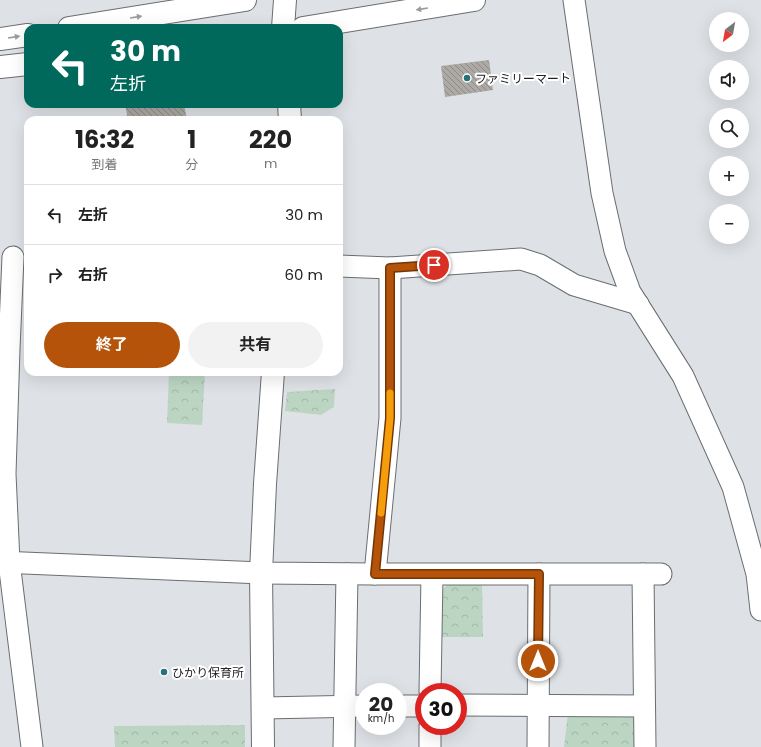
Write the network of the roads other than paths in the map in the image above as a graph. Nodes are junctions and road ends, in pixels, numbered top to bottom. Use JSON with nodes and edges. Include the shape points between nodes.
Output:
{"nodes":[{"id":1,"x":245,"y":0,"type":"edge"},
{"id":2,"x":285,"y":0,"type":"edge"},
{"id":3,"x":474,"y":0,"type":"edge"},
{"id":4,"x":574,"y":0,"type":"edge"},
{"id":5,"x":95,"y":24,"type":"edge"},
{"id":6,"x":283,"y":24,"type":"edge"},
{"id":7,"x":327,"y":24,"type":"edge"},
{"id":8,"x":24,"y":36,"type":"edge"},
{"id":9,"x":0,"y":39,"type":"edge"},
{"id":10,"x":24,"y":64,"type":"edge"},
{"id":11,"x":0,"y":67,"type":"edge"},
{"id":12,"x":14,"y":257,"type":"edge"},
{"id":13,"x":343,"y":266,"type":"edge"},
{"id":14,"x":390,"y":268,"type":"junction"},
{"id":15,"x":638,"y":304,"type":"junction"},
{"id":16,"x":273,"y":376,"type":"edge"},
{"id":17,"x":5,"y":562,"type":"edge"},
{"id":18,"x":261,"y":572,"type":"junction"},
{"id":19,"x":347,"y":574,"type":"junction"},
{"id":20,"x":375,"y":574,"type":"junction"},
{"id":21,"x":432,"y":574,"type":"junction"},
{"id":22,"x":539,"y":574,"type":"junction"},
{"id":23,"x":761,"y":610,"type":"edge"},
{"id":24,"x":430,"y":683,"type":"edge"},
{"id":25,"x":538,"y":704,"type":"junction"},
{"id":26,"x":467,"y":705,"type":"edge"},
{"id":27,"x":354,"y":706,"type":"edge"},
{"id":28,"x":644,"y":706,"type":"junction"},
{"id":29,"x":263,"y":708,"type":"junction"},
{"id":30,"x":430,"y":735,"type":"edge"},
{"id":31,"x":32,"y":747,"type":"edge"},
{"id":32,"x":263,"y":747,"type":"edge"},
{"id":33,"x":344,"y":747,"type":"edge"},
{"id":34,"x":430,"y":747,"type":"edge"},
{"id":35,"x":538,"y":747,"type":"edge"},
{"id":36,"x":645,"y":747,"type":"edge"}],
"edges":[{"from":5,"to":1,"type":"main road","one_way":true},
{"from":2,"to":6,"type":"main road"},
{"from":3,"to":7,"type":"main road","one_way":true},
{"from":4,"to":15,"type":"street","via":[[602,193],[615,251],[630,292]]},
{"from":9,"to":8,"type":"main road","one_way":true},
{"from":10,"to":11,"type":"main road"},
{"from":12,"to":17,"type":"street","via":[[5,474]]},
{"from":13,"to":14,"type":"street"},
{"from":14,"to":15,"type":"street","via":[[521,259],[540,265],[574,285]]},
{"from":14,"to":20,"type":"street","via":[[390,418]]},
{"from":15,"to":23,"type":"street","via":[[683,376],[733,487],[757,574]]},
{"from":16,"to":18,"type":"main road"},
{"from":17,"to":18,"type":"street"},
{"from":17,"to":31,"type":"street"},
{"from":18,"to":19,"type":"street"},
{"from":18,"to":29,"type":"main road"},
{"from":19,"to":20,"type":"street"},
{"from":19,"to":27,"type":"street"},
{"from":20,"to":21,"type":"street"},
{"from":21,"to":22,"type":"street"},
{"from":21,"to":24,"type":"street"},
{"from":22,"to":25,"type":"street"},
{"from":22,"to":28,"type":"street","via":[[652,574]]},
{"from":25,"to":26,"type":"street"},
{"from":25,"to":28,"type":"street"},
{"from":25,"to":35,"type":"street"},
{"from":27,"to":29,"type":"street"},
{"from":27,"to":33,"type":"street"},
{"from":28,"to":36,"type":"street"},
{"from":29,"to":32,"type":"main road"},
{"from":30,"to":34,"type":"street"}]}
